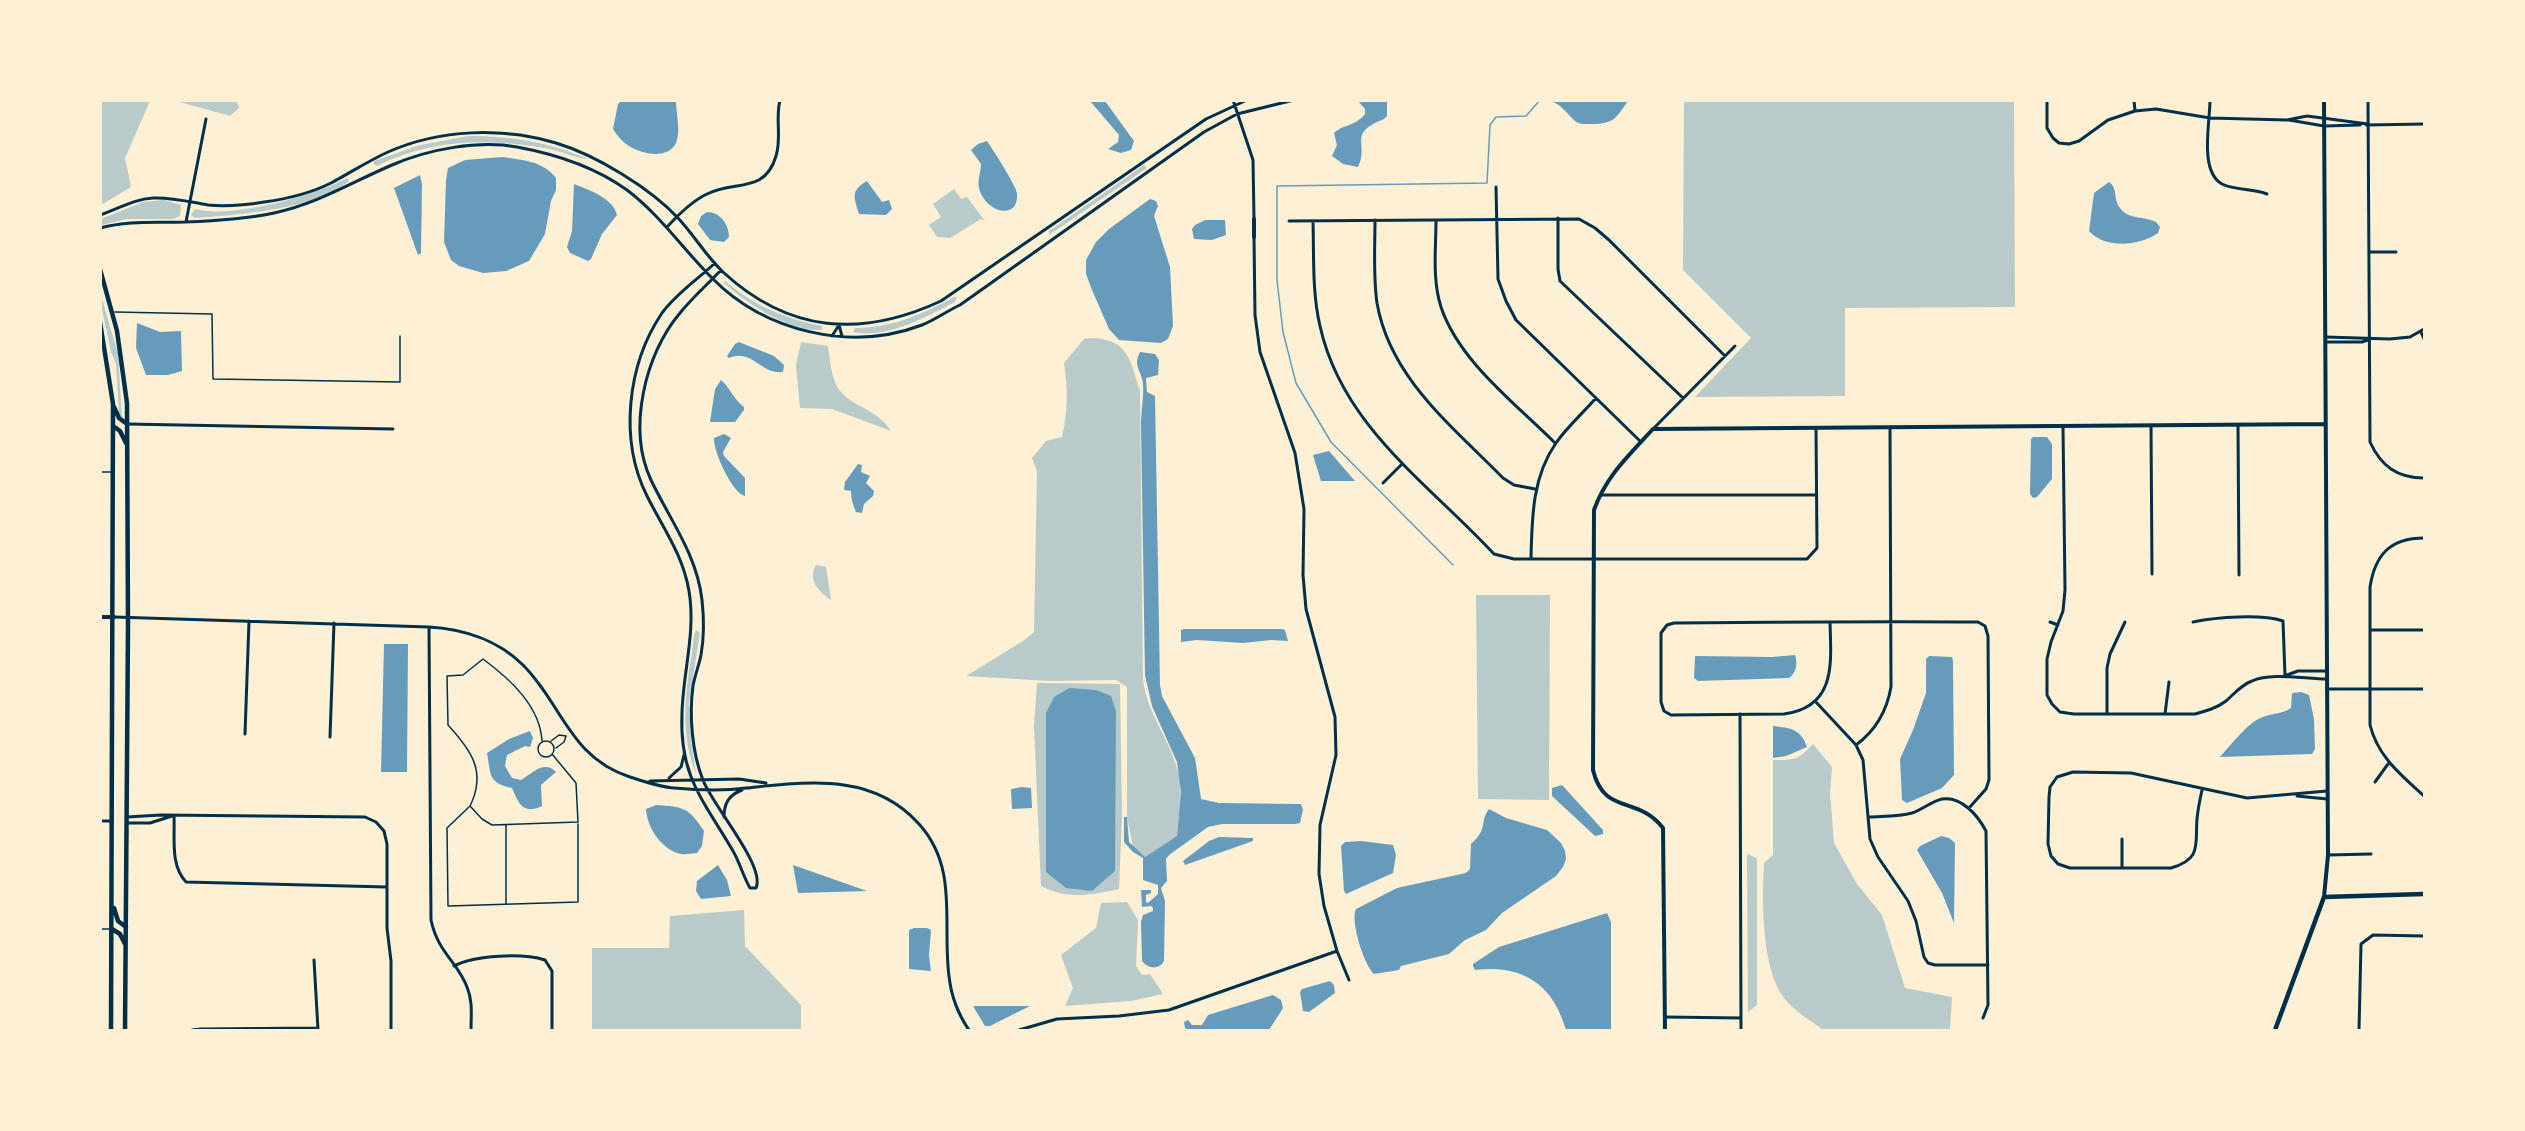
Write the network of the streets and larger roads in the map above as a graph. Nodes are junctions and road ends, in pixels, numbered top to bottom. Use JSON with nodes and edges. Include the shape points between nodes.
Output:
{"nodes":[{"id":1,"x":780,"y":100,"type":"edge"},
{"id":2,"x":1233,"y":100,"type":"edge"},
{"id":3,"x":1247,"y":100,"type":"edge"},
{"id":4,"x":1294,"y":100,"type":"edge"},
{"id":5,"x":2047,"y":100,"type":"edge"},
{"id":6,"x":2133,"y":100,"type":"edge"},
{"id":7,"x":2210,"y":100,"type":"edge"},
{"id":8,"x":2324,"y":100,"type":"edge"},
{"id":9,"x":2368,"y":100,"type":"edge"},
{"id":10,"x":1234,"y":106,"type":"junction"},
{"id":11,"x":2135,"y":111,"type":"junction"},
{"id":12,"x":1237,"y":114,"type":"junction"},
{"id":13,"x":2210,"y":118,"type":"junction"},
{"id":14,"x":206,"y":119,"type":"dead end"},
{"id":15,"x":2324,"y":119,"type":"junction"},
{"id":16,"x":2287,"y":120,"type":"junction"},
{"id":17,"x":2368,"y":124,"type":"junction"},
{"id":18,"x":2424,"y":124,"type":"edge"},
{"id":19,"x":2324,"y":126,"type":"junction"},
{"id":20,"x":1496,"y":188,"type":"dead end"},
{"id":21,"x":2267,"y":194,"type":"dead end"},
{"id":22,"x":189,"y":201,"type":"junction"},
{"id":23,"x":100,"y":215,"type":"edge"},
{"id":24,"x":677,"y":217,"type":"junction"},
{"id":25,"x":1558,"y":218,"type":"junction"},
{"id":26,"x":1254,"y":219,"type":"joint"},
{"id":27,"x":1375,"y":220,"type":"junction"},
{"id":28,"x":1436,"y":220,"type":"junction"},
{"id":29,"x":1496,"y":220,"type":"junction"},
{"id":30,"x":1289,"y":221,"type":"dead end"},
{"id":31,"x":1313,"y":221,"type":"junction"},
{"id":32,"x":186,"y":222,"type":"junction"},
{"id":33,"x":668,"y":226,"type":"junction"},
{"id":34,"x":100,"y":228,"type":"edge"},
{"id":35,"x":1254,"y":237,"type":"joint"},
{"id":36,"x":2369,"y":252,"type":"junction"},
{"id":37,"x":2396,"y":252,"type":"dead end"},
{"id":38,"x":715,"y":263,"type":"junction"},
{"id":39,"x":100,"y":269,"type":"edge"},
{"id":40,"x":721,"y":270,"type":"junction"},
{"id":41,"x":706,"y":271,"type":"junction"},
{"id":42,"x":713,"y":279,"type":"junction"},
{"id":43,"x":100,"y":322,"type":"edge"},
{"id":44,"x":839,"y":325,"type":"junction"},
{"id":45,"x":2424,"y":329,"type":"edge"},
{"id":46,"x":2421,"y":333,"type":"junction"},
{"id":47,"x":832,"y":336,"type":"junction"},
{"id":48,"x":842,"y":336,"type":"junction"},
{"id":49,"x":2326,"y":339,"type":"junction"},
{"id":50,"x":2369,"y":339,"type":"junction"},
{"id":51,"x":2424,"y":339,"type":"edge"},
{"id":52,"x":1735,"y":345,"type":"dead end"},
{"id":53,"x":1725,"y":356,"type":"junction"},
{"id":54,"x":1596,"y":398,"type":"junction"},
{"id":55,"x":1683,"y":398,"type":"junction"},
{"id":56,"x":113,"y":404,"type":"junction"},
{"id":57,"x":127,"y":424,"type":"junction"},
{"id":58,"x":2326,"y":424,"type":"junction"},
{"id":59,"x":2238,"y":425,"type":"junction"},
{"id":60,"x":113,"y":426,"type":"junction"},
{"id":61,"x":2151,"y":426,"type":"junction"},
{"id":62,"x":1890,"y":427,"type":"junction"},
{"id":63,"x":2063,"y":427,"type":"junction"},
{"id":64,"x":1816,"y":428,"type":"junction"},
{"id":65,"x":393,"y":429,"type":"dead end"},
{"id":66,"x":1653,"y":429,"type":"junction"},
{"id":67,"x":1641,"y":442,"type":"junction"},
{"id":68,"x":1555,"y":443,"type":"junction"},
{"id":69,"x":127,"y":445,"type":"junction"},
{"id":70,"x":646,"y":463,"type":"junction"},
{"id":71,"x":1402,"y":464,"type":"junction"},
{"id":72,"x":637,"y":465,"type":"junction"},
{"id":73,"x":2424,"y":478,"type":"edge"},
{"id":74,"x":1383,"y":483,"type":"dead end"},
{"id":75,"x":1535,"y":489,"type":"junction"},
{"id":76,"x":1599,"y":495,"type":"junction"},
{"id":77,"x":1817,"y":495,"type":"junction"},
{"id":78,"x":2424,"y":538,"type":"edge"},
{"id":79,"x":688,"y":549,"type":"junction"},
{"id":80,"x":679,"y":554,"type":"junction"},
{"id":81,"x":1531,"y":558,"type":"junction"},
{"id":82,"x":1592,"y":558,"type":"junction"},
{"id":83,"x":2152,"y":574,"type":"dead end"},
{"id":84,"x":2239,"y":575,"type":"dead end"},
{"id":85,"x":100,"y":617,"type":"edge"},
{"id":86,"x":114,"y":617,"type":"junction"},
{"id":87,"x":128,"y":617,"type":"junction"},
{"id":88,"x":249,"y":621,"type":"junction"},
{"id":89,"x":1891,"y":621,"type":"junction"},
{"id":90,"x":1830,"y":622,"type":"junction"},
{"id":91,"x":2050,"y":622,"type":"dead end"},
{"id":92,"x":2125,"y":622,"type":"dead end"},
{"id":93,"x":2193,"y":622,"type":"dead end"},
{"id":94,"x":334,"y":623,"type":"junction"},
{"id":95,"x":2058,"y":625,"type":"junction"},
{"id":96,"x":429,"y":627,"type":"junction"},
{"id":97,"x":2370,"y":630,"type":"junction"},
{"id":98,"x":2424,"y":630,"type":"edge"},
{"id":99,"x":2327,"y":671,"type":"junction"},
{"id":100,"x":2285,"y":676,"type":"junction"},
{"id":101,"x":2327,"y":679,"type":"junction"},
{"id":102,"x":2169,"y":682,"type":"dead end"},
{"id":103,"x":2327,"y":689,"type":"junction"},
{"id":104,"x":2371,"y":689,"type":"junction"},
{"id":105,"x":2424,"y":689,"type":"edge"},
{"id":106,"x":1815,"y":701,"type":"junction"},
{"id":107,"x":1740,"y":714,"type":"junction"},
{"id":108,"x":2107,"y":714,"type":"junction"},
{"id":109,"x":2165,"y":714,"type":"junction"},
{"id":110,"x":245,"y":734,"type":"dead end"},
{"id":111,"x":330,"y":737,"type":"dead end"},
{"id":112,"x":1856,"y":745,"type":"junction"},
{"id":113,"x":684,"y":753,"type":"junction"},
{"id":114,"x":2389,"y":763,"type":"junction"},
{"id":115,"x":667,"y":779,"type":"junction"},
{"id":116,"x":691,"y":779,"type":"junction"},
{"id":117,"x":702,"y":779,"type":"junction"},
{"id":118,"x":647,"y":781,"type":"junction"},
{"id":119,"x":2375,"y":782,"type":"dead end"},
{"id":120,"x":770,"y":784,"type":"junction"},
{"id":121,"x":695,"y":788,"type":"junction"},
{"id":122,"x":706,"y":788,"type":"junction"},
{"id":123,"x":746,"y":788,"type":"junction"},
{"id":124,"x":2202,"y":790,"type":"junction"},
{"id":125,"x":2327,"y":791,"type":"junction"},
{"id":126,"x":2296,"y":795,"type":"junction"},
{"id":127,"x":2424,"y":796,"type":"edge"},
{"id":128,"x":2327,"y":799,"type":"junction"},
{"id":129,"x":1969,"y":808,"type":"junction"},
{"id":130,"x":174,"y":816,"type":"junction"},
{"id":131,"x":127,"y":817,"type":"junction"},
{"id":132,"x":1869,"y":817,"type":"junction"},
{"id":133,"x":724,"y":818,"type":"junction"},
{"id":134,"x":100,"y":821,"type":"edge"},
{"id":135,"x":112,"y":821,"type":"junction"},
{"id":136,"x":127,"y":824,"type":"junction"},
{"id":137,"x":2122,"y":839,"type":"dead end"},
{"id":138,"x":2371,"y":854,"type":"dead end"},
{"id":139,"x":2328,"y":855,"type":"junction"},
{"id":140,"x":2122,"y":868,"type":"junction"},
{"id":141,"x":387,"y":887,"type":"junction"},
{"id":142,"x":2424,"y":894,"type":"edge"},
{"id":143,"x":2324,"y":897,"type":"junction"},
{"id":144,"x":112,"y":903,"type":"junction"},
{"id":145,"x":126,"y":927,"type":"junction"},
{"id":146,"x":112,"y":929,"type":"junction"},
{"id":147,"x":2424,"y":936,"type":"edge"},
{"id":148,"x":126,"y":947,"type":"junction"},
{"id":149,"x":1337,"y":951,"type":"junction"},
{"id":150,"x":314,"y":960,"type":"dead end"},
{"id":151,"x":1988,"y":964,"type":"junction"},
{"id":152,"x":453,"y":966,"type":"junction"},
{"id":153,"x":1349,"y":980,"type":"dead end"},
{"id":154,"x":1665,"y":1017,"type":"junction"},
{"id":155,"x":1741,"y":1018,"type":"junction"},
{"id":156,"x":1983,"y":1018,"type":"dead end"},
{"id":157,"x":318,"y":1029,"type":"edge"},
{"id":158,"x":111,"y":1030,"type":"edge"},
{"id":159,"x":125,"y":1030,"type":"edge"},
{"id":160,"x":192,"y":1030,"type":"edge"},
{"id":161,"x":247,"y":1030,"type":"edge"},
{"id":162,"x":391,"y":1030,"type":"edge"},
{"id":163,"x":471,"y":1030,"type":"edge"},
{"id":164,"x":552,"y":1030,"type":"edge"},
{"id":165,"x":969,"y":1030,"type":"edge"},
{"id":166,"x":1019,"y":1030,"type":"edge"},
{"id":167,"x":1665,"y":1030,"type":"edge"},
{"id":168,"x":1741,"y":1030,"type":"edge"},
{"id":169,"x":2275,"y":1030,"type":"edge"},
{"id":170,"x":2359,"y":1030,"type":"edge"}],
"edges":[{"from":1,"to":24,"type":"street","via":[[777,154],[766,174],[749,185],[706,194]]},
{"from":2,"to":10,"type":"street"},
{"from":3,"to":10,"type":"street"},
{"from":4,"to":12,"type":"street"},
{"from":5,"to":11,"type":"street","via":[[2047,128],[2059,143],[2079,141],[2108,120]]},
{"from":6,"to":11,"type":"street"},
{"from":7,"to":13,"type":"street"},
{"from":8,"to":15,"type":"street"},
{"from":9,"to":17,"type":"street"},
{"from":10,"to":12,"type":"street"},
{"from":10,"to":44,"type":"street","via":[[1206,119],[941,301],[912,315]]},
{"from":11,"to":13,"type":"street","via":[[2156,109]]},
{"from":12,"to":26,"type":"street","via":[[1253,160]]},
{"from":12,"to":48,"type":"street","via":[[1204,132],[960,305],[923,325],[895,333]]},
{"from":13,"to":16,"type":"street"},
{"from":13,"to":21,"type":"street","via":[[2207,158],[2213,176],[2222,184]]},
{"from":14,"to":22,"type":"street"},
{"from":15,"to":16,"type":"street","via":[[2307,116]]},
{"from":15,"to":17,"type":"street"},
{"from":15,"to":19,"type":"street"},
{"from":16,"to":19,"type":"street"},
{"from":17,"to":18,"type":"street"},
{"from":17,"to":19,"type":"street"},
{"from":17,"to":36,"type":"street"},
{"from":19,"to":49,"type":"street"},
{"from":20,"to":29,"type":"street"},
{"from":22,"to":23,"type":"street","via":[[141,200]]},
{"from":22,"to":24,"type":"street","via":[[237,206],[290,197],[328,184],[409,143],[454,134],[489,133],[520,135],[587,154]]},
{"from":22,"to":32,"type":"street"},
{"from":24,"to":33,"type":"street"},
{"from":24,"to":38,"type":"street"},
{"from":25,"to":29,"type":"street"},
{"from":25,"to":53,"type":"street","via":[[1579,219],[1595,228]]},
{"from":25,"to":55,"type":"street","via":[[1560,280]]},
{"from":26,"to":35,"type":"street"},
{"from":27,"to":28,"type":"street"},
{"from":27,"to":31,"type":"street"},
{"from":27,"to":75,"type":"street","via":[[1377,304],[1398,362],[1417,391],[1503,478],[1514,485]]},
{"from":28,"to":29,"type":"street"},
{"from":28,"to":68,"type":"street","via":[[1436,280],[1451,330],[1468,357]]},
{"from":29,"to":54,"type":"street","via":[[1498,279],[1516,320]]},
{"from":30,"to":31,"type":"street"},
{"from":31,"to":71,"type":"street","via":[[1316,301],[1330,362],[1372,433]]},
{"from":32,"to":33,"type":"street","via":[[273,213],[316,202],[395,164],[437,151],[479,146],[515,147],[599,172],[627,190]]},
{"from":32,"to":34,"type":"street","via":[[127,222]]},
{"from":33,"to":41,"type":"street"},
{"from":35,"to":149,"type":"street","via":[[1255,315],[1260,352],[1295,453],[1304,508],[1306,609],[1335,717],[1334,772],[1322,816],[1318,852],[1324,906]]},
{"from":36,"to":37,"type":"street"},
{"from":36,"to":50,"type":"street"},
{"from":38,"to":40,"type":"street"},
{"from":38,"to":41,"type":"street"},
{"from":39,"to":57,"type":"main road","via":[[124,368]]},
{"from":40,"to":42,"type":"street"},
{"from":40,"to":44,"type":"street","via":[[747,293],[775,309],[810,321]]},
{"from":41,"to":42,"type":"street"},
{"from":41,"to":72,"type":"street","via":[[680,292],[662,314],[636,374],[630,402],[631,446]]},
{"from":42,"to":47,"type":"street","via":[[764,316],[796,329]]},
{"from":42,"to":70,"type":"street","via":[[679,314],[663,339],[647,378],[640,403]]},
{"from":43,"to":56,"type":"main road"},
{"from":44,"to":47,"type":"street"},
{"from":44,"to":48,"type":"street"},
{"from":45,"to":46,"type":"street"},
{"from":46,"to":50,"type":"street"},
{"from":46,"to":51,"type":"street"},
{"from":47,"to":48,"type":"street"},
{"from":49,"to":50,"type":"street"},
{"from":49,"to":58,"type":"street"},
{"from":50,"to":73,"type":"street","via":[[2370,442],[2385,467],[2402,476]]},
{"from":52,"to":53,"type":"street"},
{"from":53,"to":55,"type":"street"},
{"from":54,"to":67,"type":"street"},
{"from":54,"to":68,"type":"street"},
{"from":55,"to":66,"type":"street"},
{"from":56,"to":57,"type":"main road","via":[[119,418]]},
{"from":56,"to":60,"type":"main road"},
{"from":57,"to":65,"type":"street"},
{"from":57,"to":69,"type":"main road"},
{"from":58,"to":59,"type":"street"},
{"from":58,"to":99,"type":"street"},
{"from":59,"to":61,"type":"street"},
{"from":59,"to":84,"type":"street"},
{"from":60,"to":69,"type":"main road"},
{"from":60,"to":86,"type":"main road"},
{"from":61,"to":63,"type":"street"},
{"from":61,"to":83,"type":"street"},
{"from":62,"to":63,"type":"street"},
{"from":62,"to":64,"type":"street"},
{"from":62,"to":89,"type":"street"},
{"from":63,"to":95,"type":"street","via":[[2065,590]]},
{"from":64,"to":66,"type":"street"},
{"from":64,"to":77,"type":"street"},
{"from":66,"to":67,"type":"street"},
{"from":67,"to":76,"type":"street","via":[[1619,464]]},
{"from":68,"to":75,"type":"street"},
{"from":69,"to":87,"type":"main road"},
{"from":70,"to":72,"type":"street"},
{"from":70,"to":79,"type":"street"},
{"from":71,"to":74,"type":"street"},
{"from":71,"to":81,"type":"street","via":[[1494,554]]},
{"from":72,"to":80,"type":"street","via":[[646,494]]},
{"from":75,"to":81,"type":"street"},
{"from":76,"to":77,"type":"street"},
{"from":76,"to":82,"type":"street","via":[[1593,510]]},
{"from":77,"to":82,"type":"street","via":[[1817,548],[1807,559]]},
{"from":78,"to":97,"type":"street","via":[[2398,542],[2384,551],[2373,570]]},
{"from":79,"to":80,"type":"street"},
{"from":79,"to":117,"type":"street","via":[[702,602],[702,654],[693,686],[692,716]]},
{"from":80,"to":113,"type":"street","via":[[692,616],[682,705]]},
{"from":81,"to":82,"type":"street"},
{"from":82,"to":154,"type":"street","via":[[1593,770],[1603,793],[1616,802],[1644,810],[1663,828]]},
{"from":85,"to":86,"type":"street"},
{"from":86,"to":87,"type":"street"},
{"from":86,"to":135,"type":"main road"},
{"from":87,"to":88,"type":"street"},
{"from":87,"to":131,"type":"main road"},
{"from":88,"to":94,"type":"street"},
{"from":88,"to":110,"type":"street"},
{"from":89,"to":90,"type":"street"},
{"from":89,"to":112,"type":"street","via":[[1888,701],[1869,736]]},
{"from":89,"to":129,"type":"street","via":[[1978,622],[1985,626],[1989,780]]},
{"from":90,"to":106,"type":"street","via":[[1830,677]]},
{"from":90,"to":107,"type":"street","via":[[1667,625],[1661,633],[1664,711],[1671,715]]},
{"from":91,"to":95,"type":"street"},
{"from":92,"to":108,"type":"street","via":[[2107,668]]},
{"from":93,"to":100,"type":"street","via":[[2272,618],[2283,621]]},
{"from":94,"to":96,"type":"street"},
{"from":94,"to":111,"type":"street"},
{"from":95,"to":108,"type":"street","via":[[2047,659],[2047,695],[2060,712]]},
{"from":96,"to":118,"type":"street","via":[[485,639],[508,652],[529,673],[568,734],[623,775]]},
{"from":96,"to":152,"type":"street","via":[[431,920],[435,937]]},
{"from":97,"to":98,"type":"street"},
{"from":97,"to":104,"type":"street"},
{"from":99,"to":100,"type":"street","via":[[2298,671]]},
{"from":99,"to":101,"type":"street"},
{"from":100,"to":101,"type":"street"},
{"from":100,"to":109,"type":"street","via":[[2253,680],[2211,710]]},
{"from":101,"to":103,"type":"street"},
{"from":102,"to":109,"type":"street"},
{"from":103,"to":104,"type":"street"},
{"from":103,"to":125,"type":"street"},
{"from":104,"to":105,"type":"street"},
{"from":104,"to":114,"type":"street","via":[[2370,725],[2374,740]]},
{"from":106,"to":107,"type":"street","via":[[1796,712]]},
{"from":106,"to":112,"type":"street"},
{"from":107,"to":155,"type":"street"},
{"from":108,"to":109,"type":"street"},
{"from":112,"to":132,"type":"street","via":[[1863,760]]},
{"from":113,"to":115,"type":"street","via":[[681,767]]},
{"from":113,"to":116,"type":"street"},
{"from":114,"to":119,"type":"street"},
{"from":114,"to":127,"type":"street"},
{"from":115,"to":116,"type":"street"},
{"from":115,"to":118,"type":"street"},
{"from":116,"to":117,"type":"street"},
{"from":116,"to":121,"type":"street"},
{"from":117,"to":120,"type":"street","via":[[739,778]]},
{"from":117,"to":122,"type":"street"},
{"from":118,"to":121,"type":"street","via":[[671,788]]},
{"from":120,"to":123,"type":"street"},
{"from":120,"to":165,"type":"street","via":[[832,783],[869,790],[904,807],[921,826],[932,842],[946,879],[949,979],[955,1004]]},
{"from":121,"to":122,"type":"street"},
{"from":121,"to":133,"type":"street","via":[[750,888],[756,888],[758,882],[751,860]]},
{"from":122,"to":123,"type":"street"},
{"from":122,"to":133,"type":"street"},
{"from":123,"to":133,"type":"street","via":[[728,799]]},
{"from":124,"to":126,"type":"street","via":[[2247,798]]},
{"from":124,"to":140,"type":"street","via":[[2197,844],[2185,864],[2171,868]]},
{"from":124,"to":140,"type":"street","via":[[2130,773],[2073,772],[2057,777],[2049,797],[2051,856],[2058,864],[2070,868]]},
{"from":125,"to":126,"type":"street"},
{"from":125,"to":128,"type":"street"},
{"from":126,"to":128,"type":"street"},
{"from":128,"to":139,"type":"street"},
{"from":129,"to":132,"type":"street","via":[[1942,799],[1912,813]]},
{"from":129,"to":151,"type":"street","via":[[1986,831]]},
{"from":130,"to":131,"type":"street"},
{"from":130,"to":136,"type":"street"},
{"from":130,"to":141,"type":"street","via":[[175,864],[186,882]]},
{"from":130,"to":141,"type":"street","via":[[365,817],[384,831]]},
{"from":131,"to":136,"type":"main road"},
{"from":132,"to":151,"type":"street","via":[[1870,839],[1908,900],[1928,963]]},
{"from":134,"to":135,"type":"street"},
{"from":135,"to":144,"type":"main road"},
{"from":136,"to":145,"type":"main road"},
{"from":137,"to":140,"type":"street"},
{"from":138,"to":139,"type":"street"},
{"from":139,"to":143,"type":"street"},
{"from":141,"to":162,"type":"street"},
{"from":142,"to":143,"type":"main road"},
{"from":143,"to":169,"type":"main road"},
{"from":144,"to":145,"type":"main road","via":[[118,921]]},
{"from":144,"to":146,"type":"main road"},
{"from":145,"to":148,"type":"main road"},
{"from":146,"to":148,"type":"main road","via":[[120,934]]},
{"from":146,"to":158,"type":"main road"},
{"from":147,"to":170,"type":"street","via":[[2373,935],[2361,944]]},
{"from":148,"to":159,"type":"main road"},
{"from":149,"to":153,"type":"street"},
{"from":149,"to":166,"type":"street","via":[[1169,1010],[1057,1019]]},
{"from":150,"to":157,"type":"street"},
{"from":151,"to":156,"type":"street","via":[[1988,1005]]},
{"from":152,"to":163,"type":"street","via":[[467,986]]},
{"from":152,"to":164,"type":"street","via":[[471,958],[545,960],[552,971]]},
{"from":154,"to":155,"type":"street"},
{"from":154,"to":167,"type":"street"},
{"from":155,"to":168,"type":"street"},
{"from":157,"to":161,"type":"street"},
{"from":160,"to":161,"type":"street"}]}
